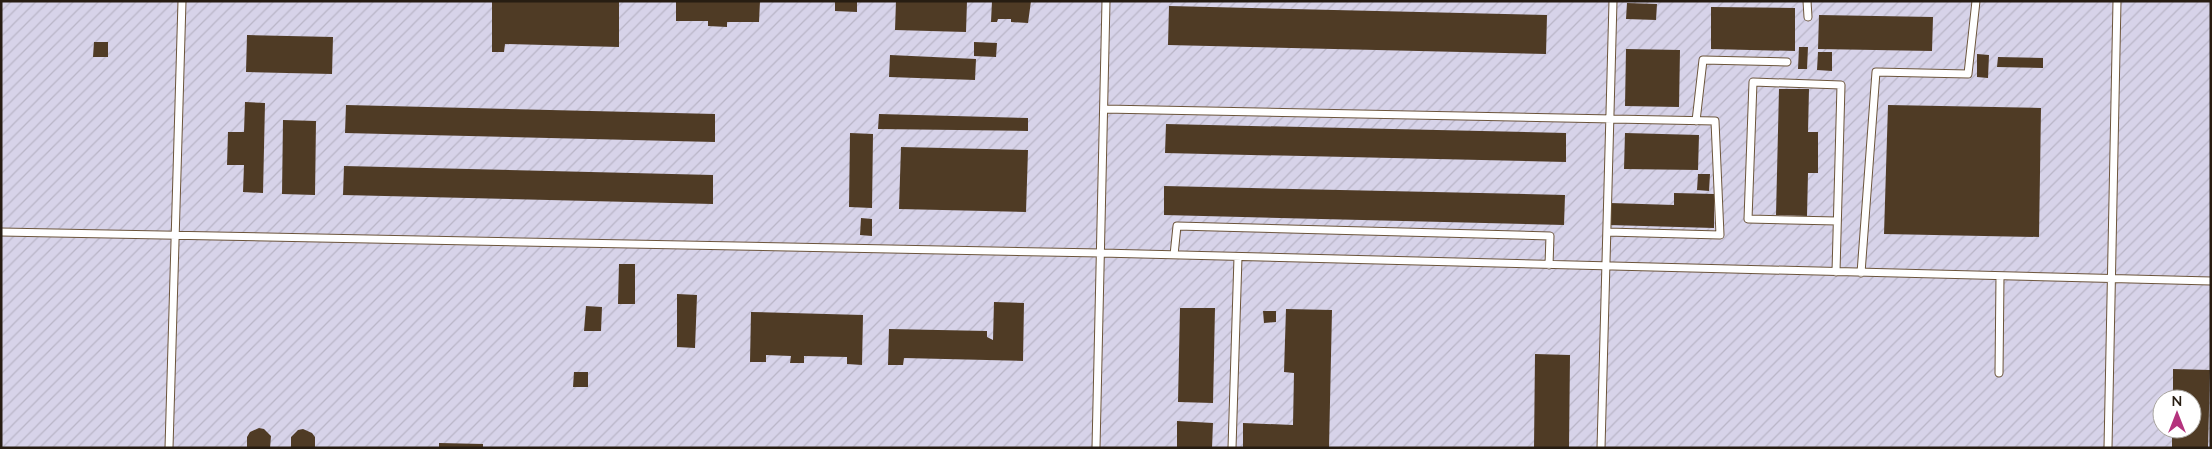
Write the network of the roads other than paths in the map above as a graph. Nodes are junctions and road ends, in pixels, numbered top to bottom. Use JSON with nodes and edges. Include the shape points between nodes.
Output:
{"nodes":[{"id":1,"x":182,"y":1,"type":"edge"},
{"id":2,"x":1106,"y":1,"type":"edge"},
{"id":3,"x":1613,"y":1,"type":"edge"},
{"id":4,"x":1807,"y":1,"type":"edge"},
{"id":5,"x":1976,"y":1,"type":"edge"},
{"id":6,"x":2118,"y":1,"type":"edge"},
{"id":7,"x":1808,"y":17,"type":"dead end"},
{"id":8,"x":1787,"y":62,"type":"dead end"},
{"id":9,"x":1104,"y":109,"type":"junction"},
{"id":10,"x":1610,"y":119,"type":"junction"},
{"id":11,"x":1696,"y":121,"type":"junction"},
{"id":12,"x":1837,"y":221,"type":"junction"},
{"id":13,"x":1,"y":232,"type":"edge"},
{"id":14,"x":1607,"y":232,"type":"junction"},
{"id":15,"x":174,"y":236,"type":"junction"},
{"id":16,"x":1101,"y":253,"type":"junction"},
{"id":17,"x":1174,"y":255,"type":"junction"},
{"id":18,"x":1238,"y":257,"type":"junction"},
{"id":19,"x":1549,"y":265,"type":"junction"},
{"id":20,"x":1606,"y":267,"type":"junction"},
{"id":21,"x":1836,"y":272,"type":"junction"},
{"id":22,"x":1861,"y":273,"type":"junction"},
{"id":23,"x":2000,"y":276,"type":"junction"},
{"id":24,"x":2112,"y":279,"type":"junction"},
{"id":25,"x":2211,"y":281,"type":"edge"},
{"id":26,"x":1999,"y":373,"type":"dead end"},
{"id":27,"x":169,"y":448,"type":"edge"},
{"id":28,"x":1096,"y":448,"type":"edge"},
{"id":29,"x":1232,"y":448,"type":"edge"},
{"id":30,"x":1601,"y":448,"type":"edge"},
{"id":31,"x":2108,"y":448,"type":"edge"}],
"edges":[{"from":1,"to":15,"type":"lane"},
{"from":2,"to":9,"type":"lane"},
{"from":3,"to":10,"type":"lane"},
{"from":4,"to":7,"type":"lane"},
{"from":5,"to":22,"type":"lane","via":[[1968,74],[1876,72]]},
{"from":6,"to":24,"type":"lane"},
{"from":8,"to":11,"type":"lane","via":[[1703,60]]},
{"from":9,"to":10,"type":"lane"},
{"from":9,"to":16,"type":"lane"},
{"from":10,"to":11,"type":"lane"},
{"from":10,"to":14,"type":"lane"},
{"from":11,"to":14,"type":"lane","via":[[1715,121],[1720,235]]},
{"from":12,"to":12,"type":"lane","via":[[1841,85],[1752,82],[1748,219]]},
{"from":12,"to":21,"type":"lane"},
{"from":13,"to":15,"type":"lane"},
{"from":14,"to":20,"type":"lane"},
{"from":15,"to":16,"type":"lane"},
{"from":15,"to":27,"type":"lane"},
{"from":16,"to":17,"type":"lane"},
{"from":16,"to":28,"type":"lane"},
{"from":17,"to":18,"type":"lane"},
{"from":17,"to":19,"type":"lane","via":[[1177,226],[1550,236]]},
{"from":18,"to":19,"type":"lane"},
{"from":18,"to":29,"type":"lane"},
{"from":19,"to":20,"type":"lane"},
{"from":20,"to":21,"type":"lane"},
{"from":20,"to":30,"type":"lane"},
{"from":21,"to":22,"type":"lane"},
{"from":22,"to":23,"type":"lane"},
{"from":23,"to":24,"type":"lane"},
{"from":23,"to":26,"type":"lane"},
{"from":24,"to":25,"type":"lane"},
{"from":24,"to":31,"type":"lane"}]}
